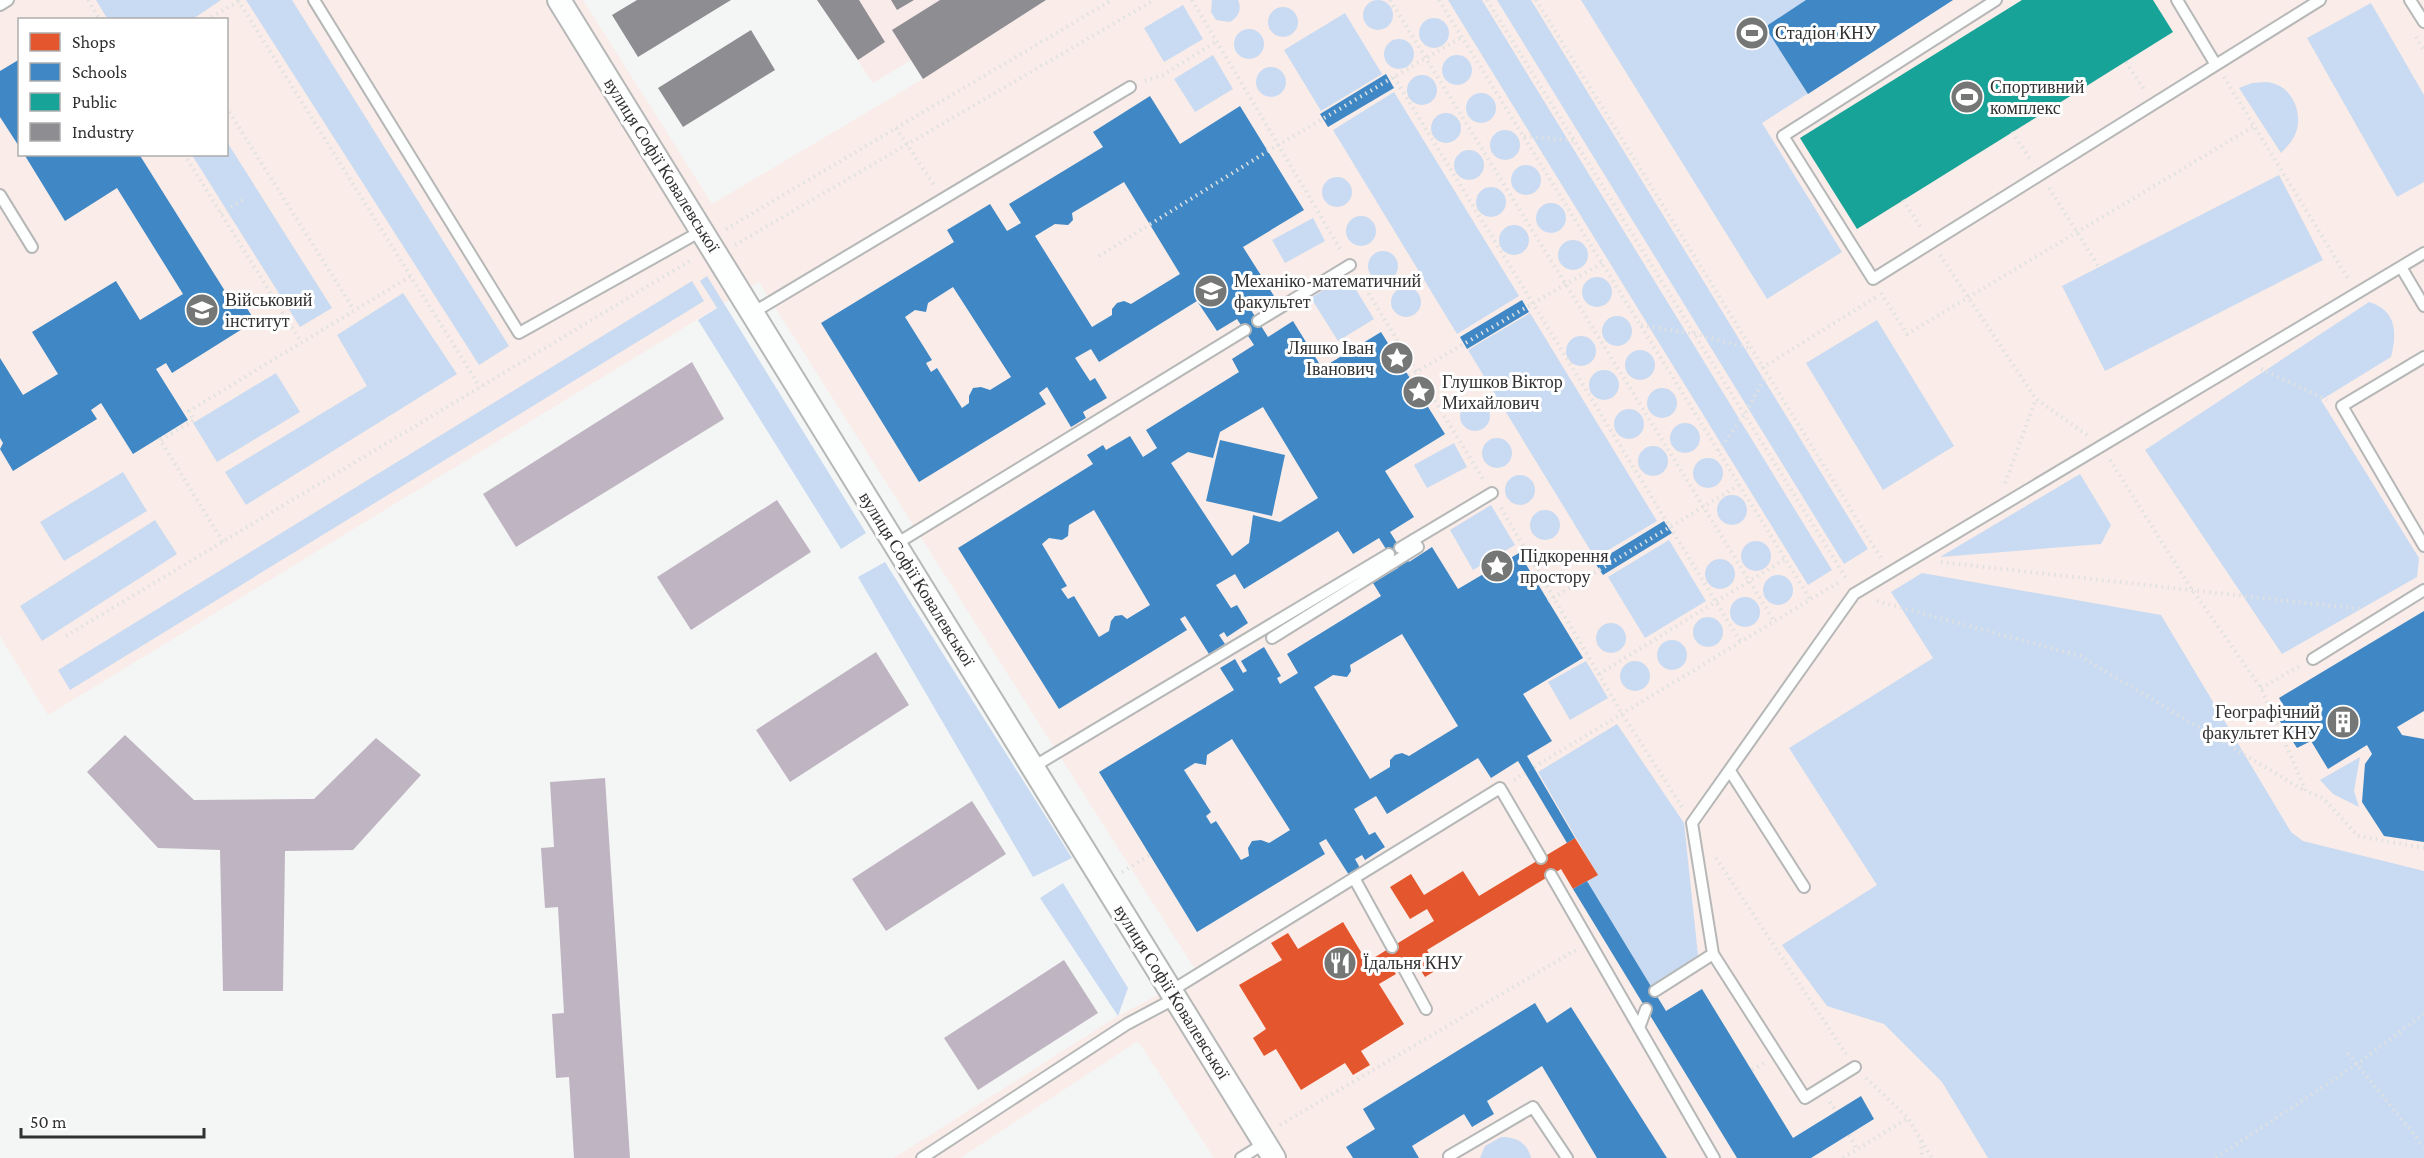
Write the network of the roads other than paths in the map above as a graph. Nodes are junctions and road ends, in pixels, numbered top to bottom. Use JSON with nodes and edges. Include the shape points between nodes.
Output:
{"nodes":[{"id":1,"x":8,"y":0,"type":"edge"},
{"id":2,"x":314,"y":0,"type":"edge"},
{"id":3,"x":559,"y":0,"type":"edge"},
{"id":4,"x":1996,"y":0,"type":"edge"},
{"id":5,"x":2177,"y":0,"type":"edge"},
{"id":6,"x":2410,"y":0,"type":"edge"},
{"id":7,"x":2313,"y":2,"type":"edge"},
{"id":8,"x":0,"y":5,"type":"edge"},
{"id":9,"x":2424,"y":22,"type":"edge"},
{"id":10,"x":2216,"y":65,"type":"junction"},
{"id":11,"x":1130,"y":87,"type":"road end"},
{"id":12,"x":0,"y":195,"type":"edge"},
{"id":13,"x":717,"y":240,"type":"junction"},
{"id":14,"x":32,"y":248,"type":"dead end"},
{"id":15,"x":2424,"y":253,"type":"edge"},
{"id":16,"x":1350,"y":265,"type":"road end"},
{"id":17,"x":2401,"y":267,"type":"junction"},
{"id":18,"x":2424,"y":306,"type":"edge"},
{"id":19,"x":754,"y":312,"type":"junction"},
{"id":20,"x":1258,"y":321,"type":"dead end"},
{"id":21,"x":1245,"y":330,"type":"dead end"},
{"id":22,"x":2424,"y":357,"type":"edge"},
{"id":23,"x":1492,"y":493,"type":"road end"},
{"id":24,"x":1413,"y":540,"type":"junction"},
{"id":25,"x":896,"y":544,"type":"junction"},
{"id":26,"x":2424,"y":546,"type":"edge"},
{"id":27,"x":1400,"y":548,"type":"dead end"},
{"id":28,"x":1389,"y":554,"type":"dead end"},
{"id":29,"x":2424,"y":590,"type":"edge"},
{"id":30,"x":1272,"y":638,"type":"dead end"},
{"id":31,"x":2313,"y":659,"type":"road end"},
{"id":32,"x":1033,"y":767,"type":"junction"},
{"id":33,"x":1730,"y":771,"type":"junction"},
{"id":34,"x":1541,"y":858,"type":"dead end"},
{"id":35,"x":1551,"y":875,"type":"dead end"},
{"id":36,"x":1354,"y":878,"type":"junction"},
{"id":37,"x":1804,"y":887,"type":"dead end"},
{"id":38,"x":1392,"y":947,"type":"dead end"},
{"id":39,"x":1713,"y":954,"type":"junction"},
{"id":40,"x":1402,"y":964,"type":"dead end"},
{"id":41,"x":1655,"y":992,"type":"dead end"},
{"id":42,"x":1174,"y":994,"type":"junction"},
{"id":43,"x":1426,"y":1009,"type":"dead end"},
{"id":44,"x":1646,"y":1009,"type":"dead end"},
{"id":45,"x":1639,"y":1028,"type":"junction"},
{"id":46,"x":1855,"y":1067,"type":"road end"},
{"id":47,"x":1270,"y":1150,"type":"edge"},
{"id":48,"x":922,"y":1158,"type":"edge"},
{"id":49,"x":1241,"y":1158,"type":"edge"},
{"id":50,"x":1450,"y":1158,"type":"edge"},
{"id":51,"x":1567,"y":1158,"type":"edge"},
{"id":52,"x":1714,"y":1158,"type":"edge"}],
"edges":[{"from":1,"to":8,"type":"lane"},
{"from":2,"to":13,"type":"lane","via":[[519,333]]},
{"from":3,"to":13,"type":"street","name":"вулиця Софії Ковалевської"},
{"from":4,"to":10,"type":"lane","via":[[1783,136],[1873,279]]},
{"from":5,"to":10,"type":"lane"},
{"from":6,"to":9,"type":"lane"},
{"from":7,"to":10,"type":"lane"},
{"from":11,"to":19,"type":"lane"},
{"from":12,"to":14,"type":"lane"},
{"from":13,"to":19,"type":"street","name":"вулиця Софії Ковалевської"},
{"from":15,"to":17,"type":"lane"},
{"from":16,"to":20,"type":"lane"},
{"from":17,"to":18,"type":"lane"},
{"from":17,"to":33,"type":"lane","via":[[1854,594]]},
{"from":19,"to":25,"type":"street","name":"вулиця Софії Ковалевської"},
{"from":21,"to":25,"type":"lane"},
{"from":22,"to":26,"type":"lane","via":[[2342,406]]},
{"from":23,"to":24,"type":"lane"},
{"from":24,"to":27,"type":"lane"},
{"from":24,"to":30,"type":"lane","via":[[1418,548]]},
{"from":25,"to":32,"type":"street","name":"вулиця Софії Ковалевської"},
{"from":28,"to":32,"type":"lane"},
{"from":29,"to":31,"type":"lane"},
{"from":32,"to":42,"type":"street","name":"вулиця Софії Ковалевської"},
{"from":33,"to":37,"type":"lane"},
{"from":33,"to":39,"type":"lane","via":[[1692,823]]},
{"from":34,"to":36,"type":"lane","via":[[1500,788]]},
{"from":35,"to":45,"type":"lane"},
{"from":36,"to":38,"type":"lane"},
{"from":36,"to":42,"type":"lane"},
{"from":39,"to":41,"type":"lane"},
{"from":39,"to":46,"type":"lane","via":[[1805,1098]]},
{"from":40,"to":43,"type":"lane"},
{"from":42,"to":47,"type":"street","name":"вулиця Софії Ковалевської"},
{"from":42,"to":48,"type":"lane"},
{"from":44,"to":45,"type":"lane"},
{"from":45,"to":52,"type":"lane"},
{"from":47,"to":49,"type":"lane"},
{"from":50,"to":51,"type":"lane","via":[[1533,1107]]}]}
